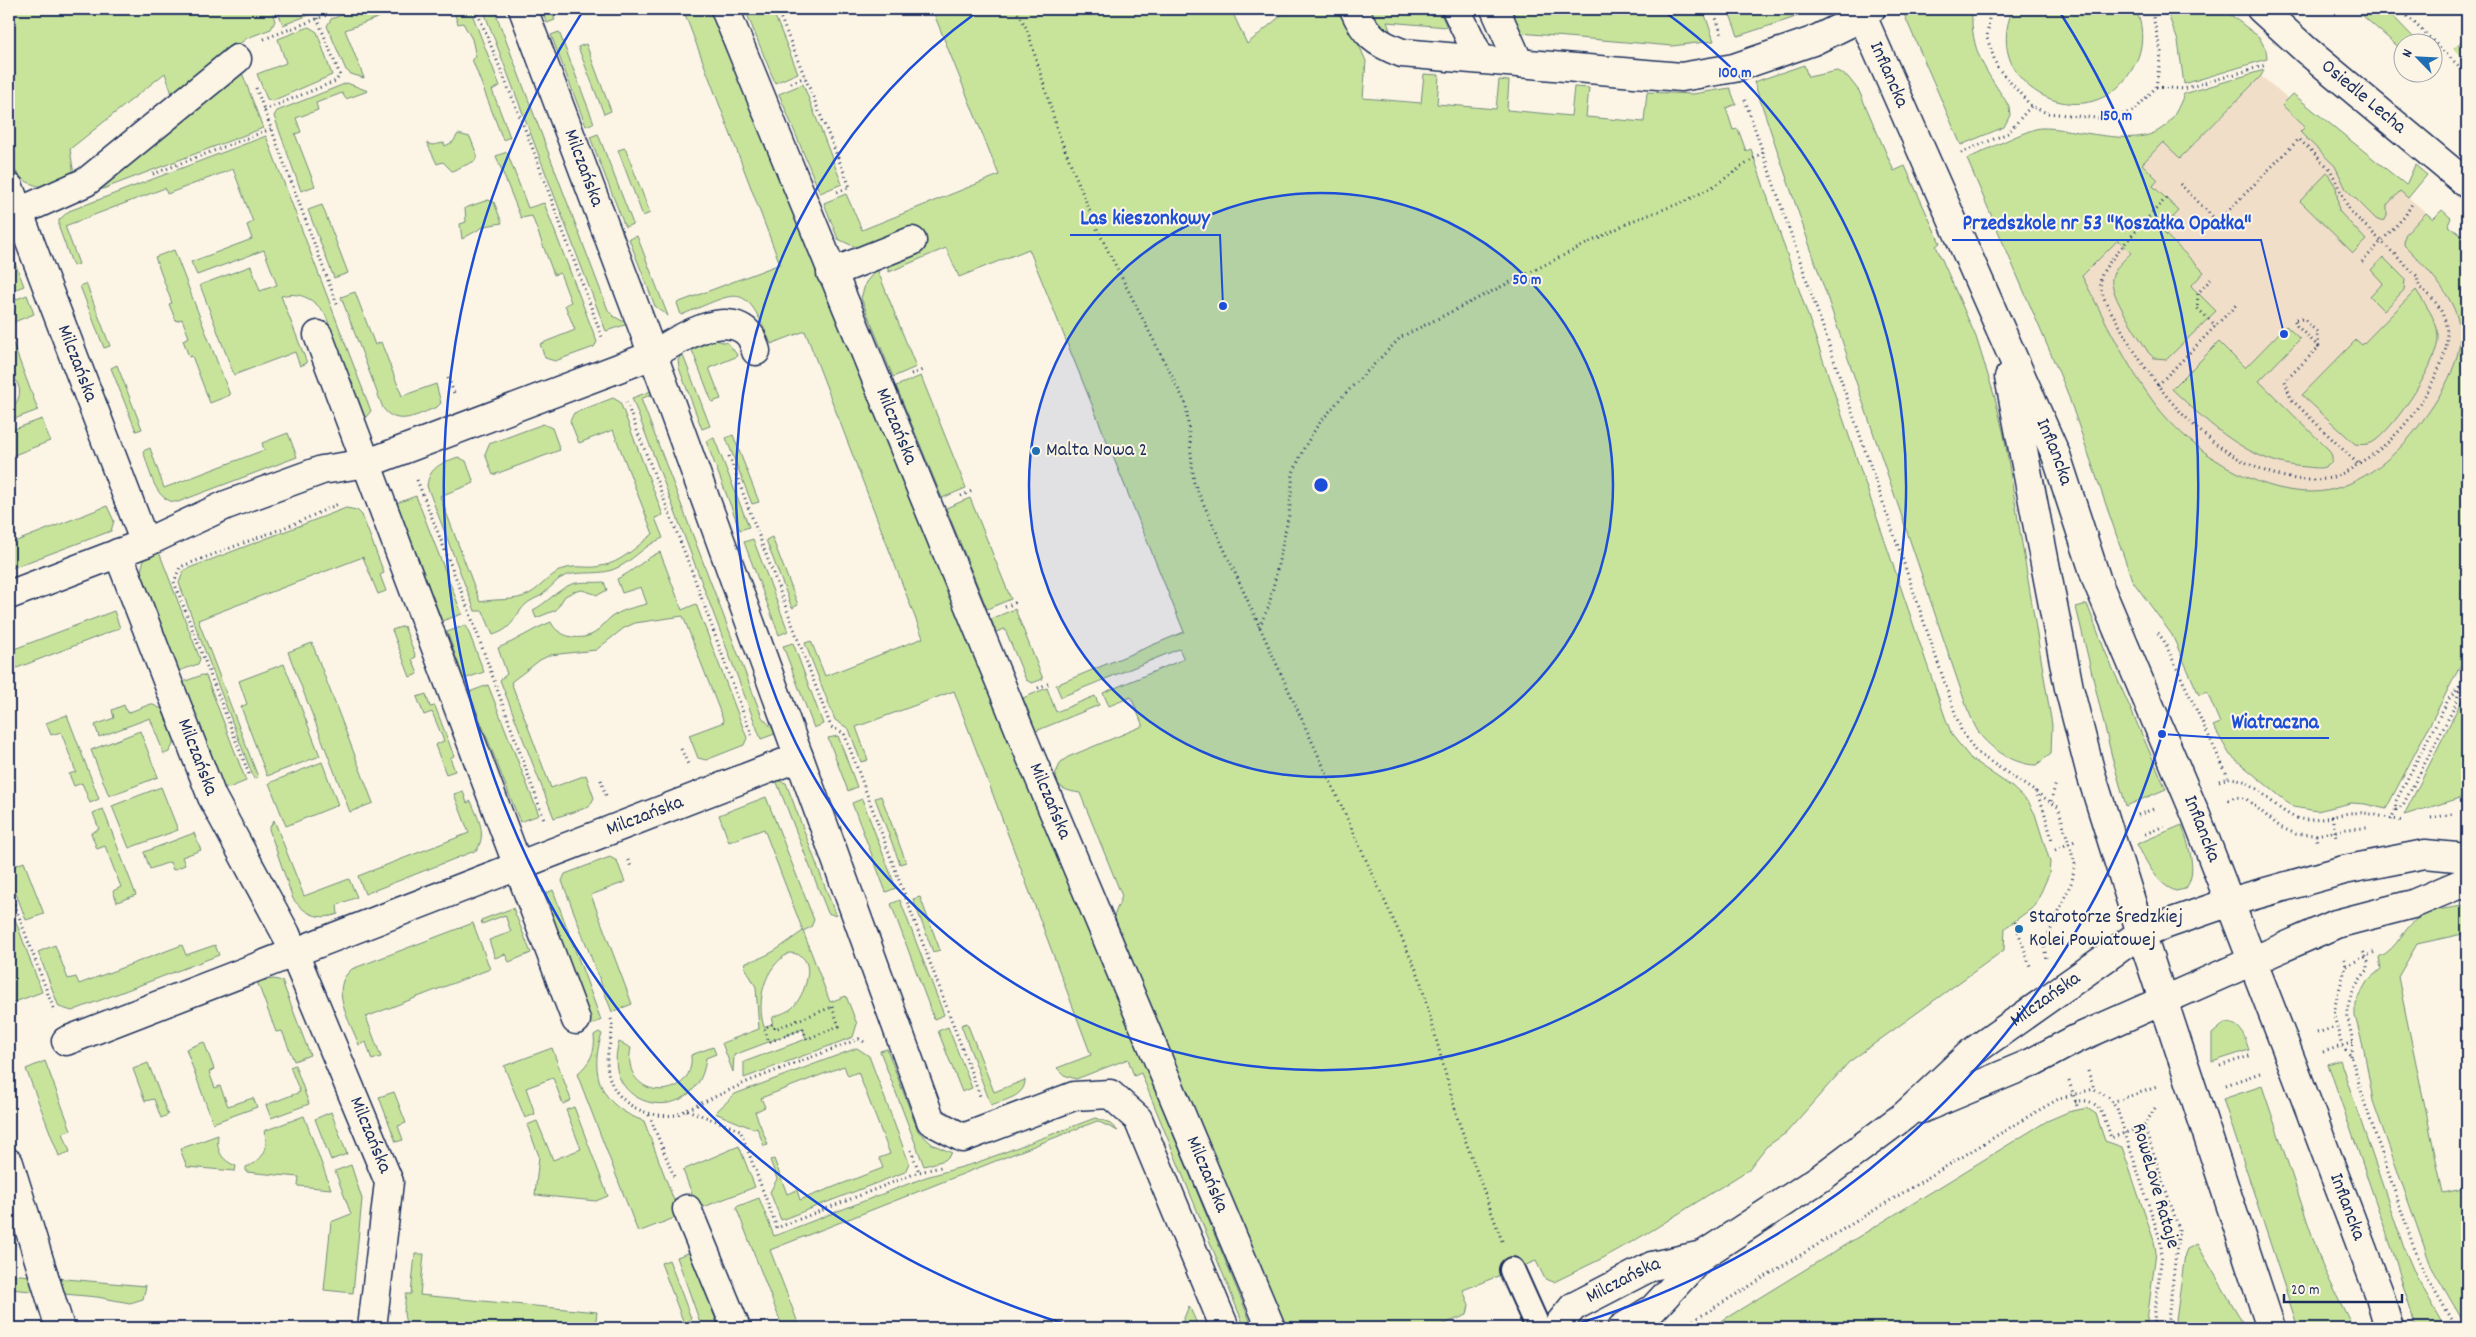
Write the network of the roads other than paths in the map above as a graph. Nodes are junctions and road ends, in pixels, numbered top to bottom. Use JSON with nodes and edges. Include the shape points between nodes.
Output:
{"nodes":[{"id":1,"x":523,"y":9,"type":"edge"},
{"id":2,"x":725,"y":9,"type":"edge"},
{"id":3,"x":1354,"y":9,"type":"edge"},
{"id":4,"x":1456,"y":9,"type":"edge"},
{"id":5,"x":1494,"y":9,"type":"edge"},
{"id":6,"x":2261,"y":9,"type":"edge"},
{"id":7,"x":1864,"y":12,"type":"edge"},
{"id":8,"x":1480,"y":59,"type":"junction"},
{"id":9,"x":237,"y":60,"type":"dead end"},
{"id":10,"x":1519,"y":63,"type":"junction"},
{"id":11,"x":2467,"y":184,"type":"edge"},
{"id":12,"x":14,"y":200,"type":"edge"},
{"id":13,"x":912,"y":241,"type":"dead end"},
{"id":14,"x":831,"y":273,"type":"junction"},
{"id":15,"x":2000,"y":334,"type":"junction"},
{"id":16,"x":318,"y":335,"type":"dead end"},
{"id":17,"x":756,"y":351,"type":"dead end"},
{"id":18,"x":653,"y":355,"type":"junction"},
{"id":19,"x":368,"y":463,"type":"junction"},
{"id":20,"x":145,"y":542,"type":"junction"},
{"id":21,"x":118,"y":553,"type":"junction"},
{"id":22,"x":9,"y":595,"type":"edge"},
{"id":23,"x":799,"y":757,"type":"junction"},
{"id":24,"x":2467,"y":858,"type":"edge"},
{"id":25,"x":519,"y":865,"type":"junction"},
{"id":26,"x":2467,"y":881,"type":"edge"},
{"id":27,"x":2230,"y":902,"type":"junction"},
{"id":28,"x":2141,"y":933,"type":"junction"},
{"id":29,"x":293,"y":952,"type":"junction"},
{"id":30,"x":2253,"y":962,"type":"junction"},
{"id":31,"x":2163,"y":1002,"type":"junction"},
{"id":32,"x":576,"y":1020,"type":"dead end"},
{"id":33,"x":66,"y":1041,"type":"road end"},
{"id":34,"x":1906,"y":1115,"type":"junction"},
{"id":35,"x":9,"y":1164,"type":"edge"},
{"id":36,"x":687,"y":1209,"type":"road end"},
{"id":37,"x":1703,"y":1255,"type":"junction"},
{"id":38,"x":1512,"y":1270,"type":"road end"},
{"id":39,"x":60,"y":1328,"type":"edge"},
{"id":40,"x":372,"y":1328,"type":"edge"},
{"id":41,"x":736,"y":1328,"type":"edge"},
{"id":42,"x":1225,"y":1328,"type":"edge"},
{"id":43,"x":1271,"y":1328,"type":"edge"},
{"id":44,"x":1538,"y":1328,"type":"edge"},
{"id":45,"x":1556,"y":1328,"type":"edge"},
{"id":46,"x":1622,"y":1328,"type":"edge"},
{"id":47,"x":2271,"y":1328,"type":"edge"},
{"id":48,"x":2389,"y":1328,"type":"edge"}],
"edges":[{"from":1,"to":18,"type":"street","name":"Milczańska"},
{"from":2,"to":14,"type":"street","name":"Milczańska"},
{"from":3,"to":8,"type":"street","via":[[1371,37],[1385,46],[1402,52]]},
{"from":4,"to":8,"type":"street"},
{"from":5,"to":10,"type":"street"},
{"from":6,"to":11,"type":"street","name":"Osiedle Lecha"},
{"from":7,"to":10,"type":"street","via":[[1813,41],[1734,68],[1681,77]]},
{"from":7,"to":15,"type":"street","name":"Inflancka"},
{"from":8,"to":10,"type":"street"},
{"from":9,"to":12,"type":"street","name":"Milczańska","via":[[86,182]]},
{"from":12,"to":20,"type":"street","name":"Milczańska"},
{"from":13,"to":14,"type":"street"},
{"from":14,"to":43,"type":"street","name":"Milczańska","via":[[1028,753]]},
{"from":15,"to":27,"type":"street","name":"Inflancka","via":[[2056,455],[2111,616]]},
{"from":15,"to":28,"type":"street","name":"Inflancka","via":[[2069,688],[2096,790]]},
{"from":16,"to":19,"type":"street"},
{"from":17,"to":18,"type":"street","via":[[750,336],[742,330],[732,325],[716,324],[675,341]]},
{"from":18,"to":19,"type":"street"},
{"from":18,"to":23,"type":"street","name":"Milczańska"},
{"from":19,"to":20,"type":"street","via":[[322,470],[226,505]]},
{"from":19,"to":25,"type":"street"},
{"from":20,"to":21,"type":"street"},
{"from":21,"to":22,"type":"street"},
{"from":21,"to":29,"type":"street","name":"Milczańska","via":[[212,797]]},
{"from":23,"to":25,"type":"street","name":"Milczańska"},
{"from":23,"to":42,"type":"street","name":"Milczańska","via":[[930,1120],[963,1138],[1074,1096],[1110,1094],[1138,1120]]},
{"from":24,"to":27,"type":"street","name":"Milczańska","via":[[2425,854],[2334,872]]},
{"from":25,"to":29,"type":"street","name":"Milczańska"},
{"from":25,"to":32,"type":"street"},
{"from":26,"to":30,"type":"street","name":"Milczańska","via":[[2413,904],[2336,924]]},
{"from":27,"to":28,"type":"street","name":"Milczańska"},
{"from":27,"to":30,"type":"street","name":"Inflancka"},
{"from":28,"to":31,"type":"street","name":"Inflancka"},
{"from":28,"to":34,"type":"street","name":"Milczańska","via":[[1971,1053]]},
{"from":29,"to":33,"type":"street","name":"Milczańska"},
{"from":29,"to":40,"type":"street","name":"Milczańska","via":[[389,1182]]},
{"from":30,"to":31,"type":"street","name":"Milczańska"},
{"from":30,"to":48,"type":"street","name":"Inflancka","via":[[2342,1194]]},
{"from":31,"to":34,"type":"street","name":"Milczańska"},
{"from":31,"to":47,"type":"street","name":"Inflancka"},
{"from":34,"to":37,"type":"street","name":"Milczańska","via":[[1822,1177]]},
{"from":35,"to":39,"type":"street"},
{"from":36,"to":41,"type":"street"},
{"from":37,"to":45,"type":"street","name":"Milczańska","via":[[1652,1266],[1573,1308]]},
{"from":37,"to":46,"type":"street","name":"Milczańska","via":[[1653,1309]]},
{"from":38,"to":44,"type":"lane"}]}
